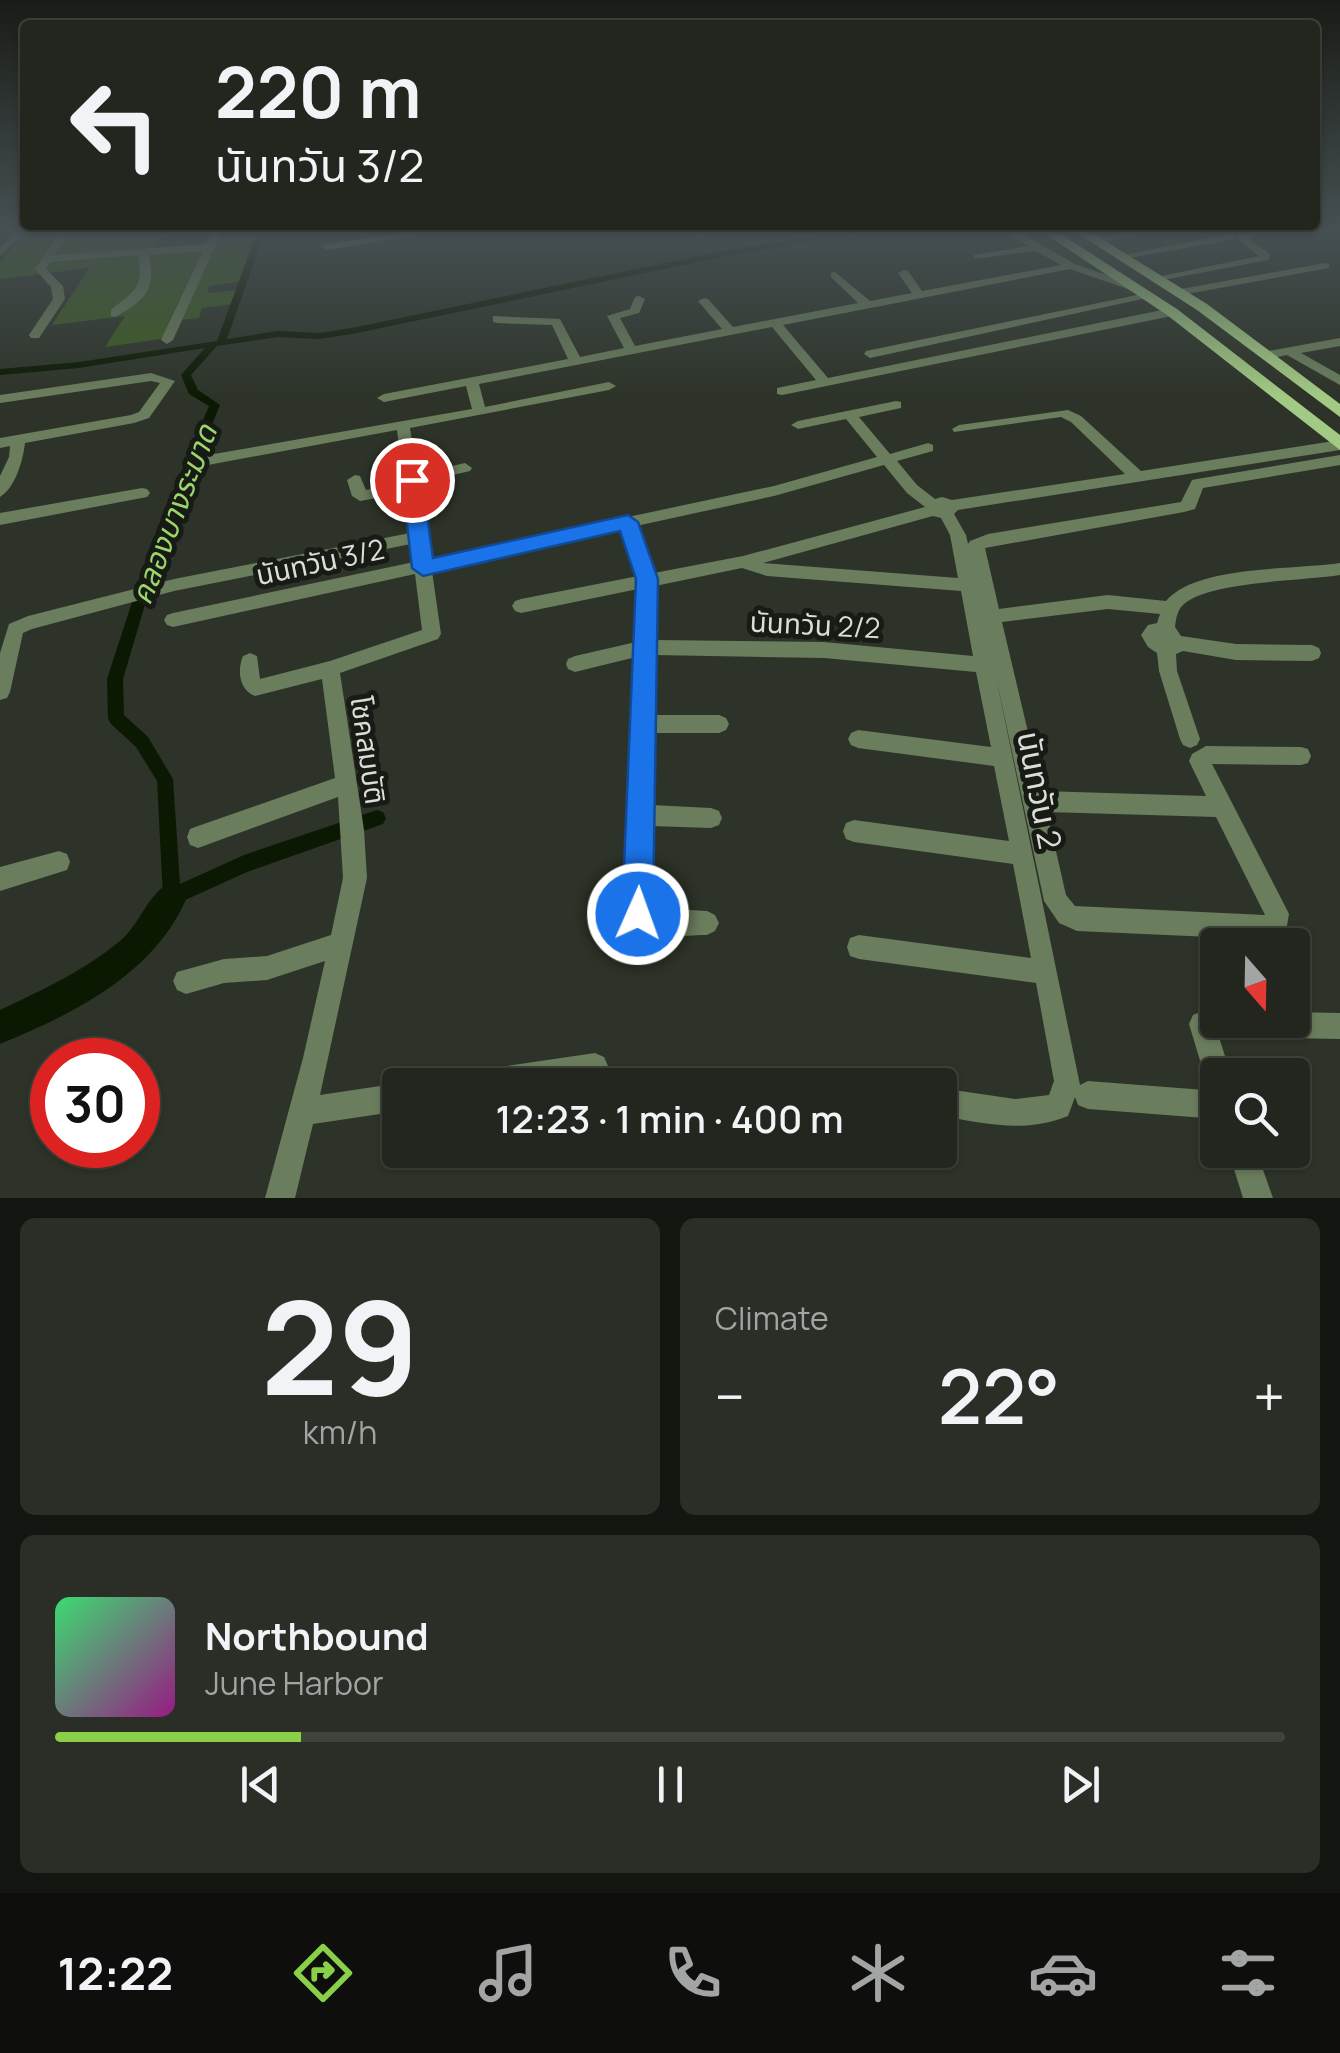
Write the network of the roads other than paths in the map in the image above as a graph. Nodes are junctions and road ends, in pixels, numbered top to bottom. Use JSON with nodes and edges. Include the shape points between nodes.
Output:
{"nodes":[{"id":1,"x":56,"y":285,"type":"edge"},
{"id":2,"x":145,"y":285,"type":"edge"},
{"id":3,"x":193,"y":285,"type":"edge"},
{"id":4,"x":846,"y":285,"type":"edge"},
{"id":5,"x":912,"y":285,"type":"edge"},
{"id":6,"x":976,"y":285,"type":"edge"},
{"id":7,"x":1122,"y":285,"type":"edge"},
{"id":8,"x":1132,"y":285,"type":"edge"},
{"id":9,"x":1169,"y":285,"type":"edge"},
{"id":10,"x":1220,"y":285,"type":"edge"},
{"id":11,"x":1181,"y":292,"type":"junction"},
{"id":12,"x":1146,"y":294,"type":"junction"},
{"id":13,"x":920,"y":296,"type":"junction"},
{"id":14,"x":639,"y":299,"type":"dead end"},
{"id":15,"x":704,"y":302,"type":"dead end"},
{"id":16,"x":868,"y":306,"type":"junction"},
{"id":17,"x":1172,"y":312,"type":"junction"},
{"id":18,"x":115,"y":313,"type":"dead end"},
{"id":19,"x":496,"y":319,"type":"dead end"},
{"id":20,"x":776,"y":324,"type":"junction"},
{"id":21,"x":731,"y":332,"type":"junction"},
{"id":22,"x":35,"y":335,"type":"dead end"},
{"id":23,"x":167,"y":340,"type":"dead end"},
{"id":24,"x":1340,"y":342,"type":"edge"},
{"id":25,"x":632,"y":351,"type":"junction"},
{"id":26,"x":1288,"y":351,"type":"junction"},
{"id":27,"x":870,"y":354,"type":"dead end"},
{"id":28,"x":1268,"y":355,"type":"junction"},
{"id":29,"x":576,"y":362,"type":"junction"},
{"id":30,"x":1340,"y":381,"type":"edge"},
{"id":31,"x":472,"y":382,"type":"junction"},
{"id":32,"x":825,"y":382,"type":"junction"},
{"id":33,"x":609,"y":386,"type":"dead end"},
{"id":34,"x":782,"y":391,"type":"dead end"},
{"id":35,"x":384,"y":398,"type":"dead end"},
{"id":36,"x":0,"y":399,"type":"edge"},
{"id":37,"x":896,"y":405,"type":"dead end"},
{"id":38,"x":480,"y":412,"type":"junction"},
{"id":39,"x":1340,"y":412,"type":"edge"},
{"id":40,"x":849,"y":414,"type":"junction"},
{"id":41,"x":798,"y":424,"type":"dead end"},
{"id":42,"x":403,"y":425,"type":"junction"},
{"id":43,"x":959,"y":429,"type":"dead end"},
{"id":44,"x":18,"y":440,"type":"junction"},
{"id":45,"x":0,"y":443,"type":"edge"},
{"id":46,"x":1340,"y":444,"type":"edge"},
{"id":47,"x":928,"y":448,"type":"dead end"},
{"id":48,"x":888,"y":459,"type":"junction"},
{"id":49,"x":208,"y":460,"type":"dead end"},
{"id":50,"x":1340,"y":460,"type":"edge"},
{"id":51,"x":465,"y":468,"type":"dead end"},
{"id":52,"x":1138,"y":476,"type":"junction"},
{"id":53,"x":355,"y":480,"type":"dead end"},
{"id":54,"x":412,"y":483,"type":"junction"},
{"id":55,"x":0,"y":492,"type":"edge"},
{"id":56,"x":142,"y":494,"type":"dead end"},
{"id":57,"x":941,"y":508,"type":"junction"},
{"id":58,"x":0,"y":519,"type":"edge"},
{"id":59,"x":628,"y":522,"type":"junction"},
{"id":60,"x":420,"y":537,"type":"junction"},
{"id":61,"x":743,"y":562,"type":"junction"},
{"id":62,"x":423,"y":568,"type":"junction"},
{"id":63,"x":1340,"y":569,"type":"edge"},
{"id":64,"x":647,"y":579,"type":"junction"},
{"id":65,"x":968,"y":585,"type":"junction"},
{"id":66,"x":521,"y":606,"type":"dead end"},
{"id":67,"x":1170,"y":609,"type":"junction"},
{"id":68,"x":1004,"y":615,"type":"dead end"},
{"id":69,"x":173,"y":620,"type":"dead end"},
{"id":70,"x":1169,"y":641,"type":"junction"},
{"id":71,"x":645,"y":646,"type":"junction"},
{"id":72,"x":1312,"y":654,"type":"dead end"},
{"id":73,"x":250,"y":661,"type":"dead end"},
{"id":74,"x":575,"y":664,"type":"dead end"},
{"id":75,"x":982,"y":665,"type":"junction"},
{"id":76,"x":330,"y":669,"type":"junction"},
{"id":77,"x":0,"y":692,"type":"edge"},
{"id":78,"x":643,"y":724,"type":"junction"},
{"id":79,"x":719,"y":724,"type":"dead end"},
{"id":80,"x":858,"y":739,"type":"dead end"},
{"id":81,"x":1190,"y":739,"type":"dead end"},
{"id":82,"x":1301,"y":756,"type":"dead end"},
{"id":83,"x":1002,"y":758,"type":"junction"},
{"id":84,"x":346,"y":784,"type":"junction"},
{"id":85,"x":1034,"y":801,"type":"junction"},
{"id":86,"x":1221,"y":807,"type":"junction"},
{"id":87,"x":641,"y":816,"type":"junction"},
{"id":88,"x":711,"y":818,"type":"dead end"},
{"id":89,"x":854,"y":831,"type":"dead end"},
{"id":90,"x":198,"y":837,"type":"dead end"},
{"id":91,"x":1020,"y":854,"type":"junction"},
{"id":92,"x":59,"y":862,"type":"dead end"},
{"id":93,"x":0,"y":880,"type":"edge"},
{"id":94,"x":707,"y":923,"type":"dead end"},
{"id":95,"x":342,"y":943,"type":"junction"},
{"id":96,"x":859,"y":948,"type":"dead end"},
{"id":97,"x":1043,"y":972,"type":"junction"},
{"id":98,"x":186,"y":982,"type":"dead end"},
{"id":99,"x":1340,"y":1026,"type":"edge"},
{"id":100,"x":1212,"y":1058,"type":"edge"},
{"id":101,"x":595,"y":1066,"type":"dead end"},
{"id":102,"x":582,"y":1068,"type":"edge"},
{"id":103,"x":1078,"y":1088,"type":"junction"},
{"id":104,"x":382,"y":1099,"type":"edge"},
{"id":105,"x":1200,"y":1103,"type":"edge"},
{"id":106,"x":957,"y":1104,"type":"edge"},
{"id":107,"x":302,"y":1112,"type":"junction"},
{"id":108,"x":1248,"y":1168,"type":"edge"},
{"id":109,"x":280,"y":1198,"type":"edge"},
{"id":110,"x":1258,"y":1198,"type":"edge"}],
"edges":[{"from":1,"to":22,"type":"street","via":[[59,299]]},
{"from":2,"to":18,"type":"street"},
{"from":3,"to":23,"type":"street"},
{"from":4,"to":16,"type":"street"},
{"from":5,"to":13,"type":"street"},
{"from":6,"to":13,"type":"street"},
{"from":7,"to":12,"type":"street"},
{"from":8,"to":12,"type":"main road"},
{"from":9,"to":11,"type":"main road"},
{"from":10,"to":11,"type":"street"},
{"from":11,"to":28,"type":"main road"},
{"from":12,"to":17,"type":"main road"},
{"from":12,"to":27,"type":"street"},
{"from":13,"to":16,"type":"street"},
{"from":14,"to":25,"type":"street","via":[[636,311],[612,312]]},
{"from":15,"to":21,"type":"street"},
{"from":16,"to":20,"type":"street"},
{"from":17,"to":32,"type":"street"},
{"from":17,"to":46,"type":"main road"},
{"from":19,"to":29,"type":"street","via":[[556,322]]},
{"from":20,"to":21,"type":"street"},
{"from":20,"to":32,"type":"street"},
{"from":21,"to":25,"type":"street"},
{"from":24,"to":26,"type":"street"},
{"from":25,"to":29,"type":"street"},
{"from":26,"to":28,"type":"street"},
{"from":26,"to":30,"type":"street"},
{"from":28,"to":39,"type":"main road"},
{"from":29,"to":31,"type":"street"},
{"from":31,"to":35,"type":"street"},
{"from":31,"to":38,"type":"street"},
{"from":32,"to":34,"type":"street"},
{"from":33,"to":38,"type":"street"},
{"from":36,"to":44,"type":"street","via":[[151,377],[168,381],[140,417]]},
{"from":37,"to":40,"type":"street"},
{"from":38,"to":42,"type":"street"},
{"from":40,"to":41,"type":"street"},
{"from":40,"to":48,"type":"street"},
{"from":42,"to":49,"type":"street"},
{"from":42,"to":54,"type":"street","name":"โชคสมบัติ"},
{"from":43,"to":52,"type":"street","via":[[1063,413]]},
{"from":44,"to":45,"type":"street"},
{"from":44,"to":55,"type":"street"},
{"from":46,"to":52,"type":"street"},
{"from":47,"to":48,"type":"street","name":"นันทวัน 3/2"},
{"from":48,"to":57,"type":"street","via":[[912,488]]},
{"from":48,"to":59,"type":"street","name":"นันทวัน 3/2"},
{"from":50,"to":85,"type":"street","via":[[1197,484],[1184,508],[976,545]]},
{"from":51,"to":54,"type":"street"},
{"from":52,"to":57,"type":"street"},
{"from":53,"to":54,"type":"street","via":[[360,496]]},
{"from":54,"to":60,"type":"street","name":"โชคสมบัติ"},
{"from":56,"to":58,"type":"street"},
{"from":57,"to":61,"type":"street"},
{"from":57,"to":65,"type":"street","name":"นันทวัน 2","via":[[958,535]]},
{"from":59,"to":62,"type":"street","name":"นันทวัน 3/2"},
{"from":59,"to":64,"type":"street"},
{"from":60,"to":62,"type":"street","name":"โชคสมบัติ"},
{"from":60,"to":77,"type":"street","via":[[59,612],[15,629]]},
{"from":61,"to":64,"type":"street"},
{"from":61,"to":65,"type":"street","via":[[796,573]]},
{"from":62,"to":69,"type":"street","name":"นันทวัน 3/2"},
{"from":62,"to":76,"type":"street","name":"โชคสมบัติ","via":[[430,637]]},
{"from":63,"to":67,"type":"street","via":[[1210,584]]},
{"from":64,"to":66,"type":"street"},
{"from":64,"to":71,"type":"street"},
{"from":65,"to":75,"type":"street","name":"นันทวัน 2"},
{"from":67,"to":68,"type":"street","via":[[1114,600]]},
{"from":67,"to":70,"type":"street"},
{"from":70,"to":72,"type":"street"},
{"from":70,"to":81,"type":"street","via":[[1168,671]]},
{"from":71,"to":74,"type":"street","name":"นันทวัน 2/2"},
{"from":71,"to":75,"type":"street","name":"นันทวัน 2/2","via":[[824,650]]},
{"from":71,"to":78,"type":"street"},
{"from":73,"to":76,"type":"street","via":[[256,688]]},
{"from":75,"to":83,"type":"street","name":"นันทวัน 2"},
{"from":76,"to":84,"type":"street","name":"โชคสมบัติ"},
{"from":78,"to":79,"type":"street"},
{"from":78,"to":87,"type":"street"},
{"from":80,"to":83,"type":"street"},
{"from":82,"to":86,"type":"street","via":[[1202,757]]},
{"from":83,"to":91,"type":"street","name":"นันทวัน 2"},
{"from":84,"to":90,"type":"street"},
{"from":84,"to":95,"type":"street","name":"โชคสมบัติ","via":[[355,878]]},
{"from":85,"to":86,"type":"street"},
{"from":85,"to":86,"type":"street","via":[[1056,901],[1068,915],[1276,928],[1276,914]]},
{"from":87,"to":88,"type":"street"},
{"from":87,"to":94,"type":"street","via":[[640,918]]},
{"from":89,"to":91,"type":"street"},
{"from":91,"to":97,"type":"street","name":"นันทวัน 2"},
{"from":92,"to":93,"type":"street"},
{"from":95,"to":98,"type":"street","via":[[267,968]]},
{"from":95,"to":107,"type":"street","name":"โชคสมบัติ"},
{"from":96,"to":97,"type":"street"},
{"from":97,"to":103,"type":"street","name":"นันทวัน 2"},
{"from":99,"to":100,"type":"street","via":[[1202,1024]]},
{"from":101,"to":102,"type":"street"},
{"from":103,"to":105,"type":"street"},
{"from":103,"to":106,"type":"street","via":[[1043,1112]]},
{"from":104,"to":107,"type":"street"},
{"from":107,"to":109,"type":"street","name":"โชคสมบัติ"},
{"from":108,"to":110,"type":"street"}]}
